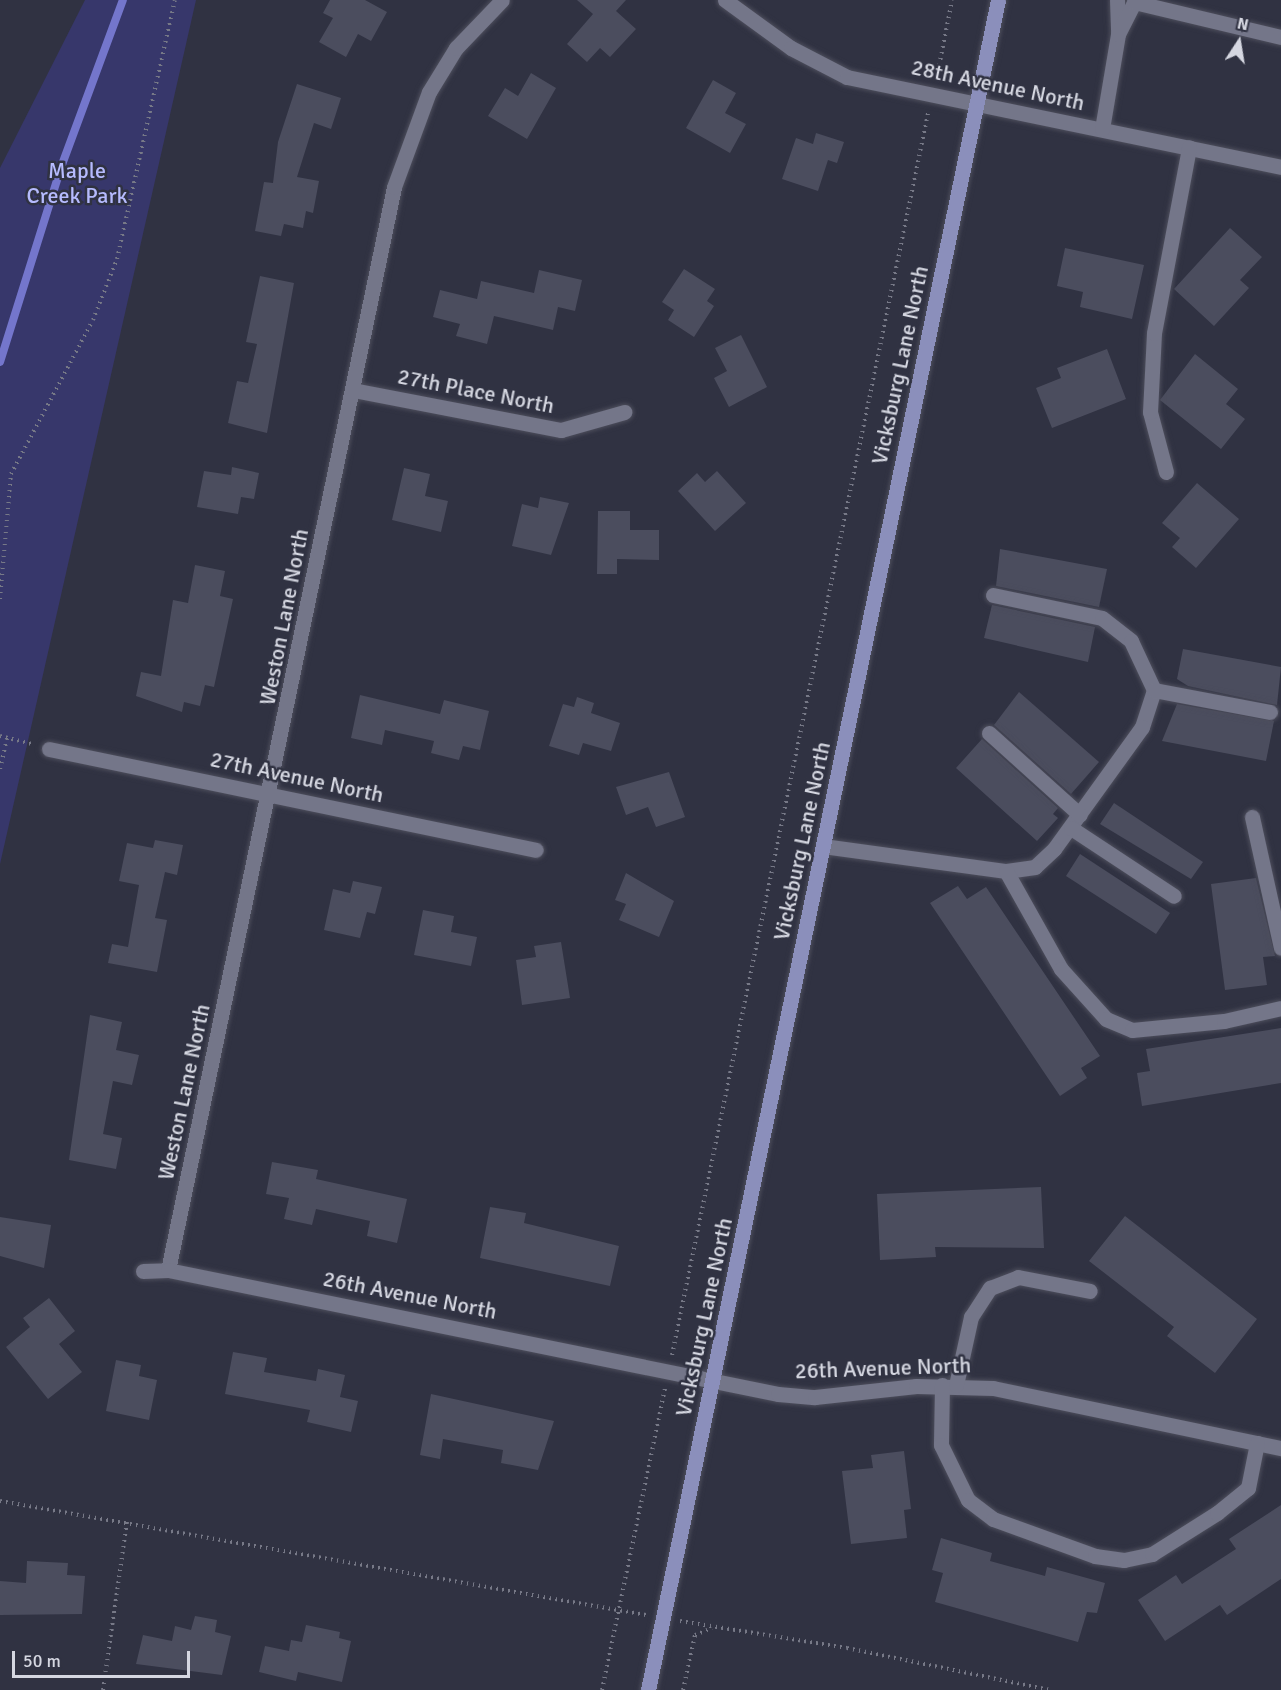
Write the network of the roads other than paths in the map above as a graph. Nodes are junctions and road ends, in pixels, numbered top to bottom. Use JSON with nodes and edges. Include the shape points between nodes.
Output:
{"nodes":[{"id":1,"x":502,"y":0,"type":"edge"},
{"id":2,"x":725,"y":0,"type":"edge"},
{"id":3,"x":998,"y":0,"type":"edge"},
{"id":4,"x":1117,"y":0,"type":"edge"},
{"id":5,"x":1118,"y":34,"type":"junction"},
{"id":6,"x":1281,"y":37,"type":"edge"},
{"id":7,"x":978,"y":103,"type":"junction"},
{"id":8,"x":1102,"y":129,"type":"junction"},
{"id":9,"x":1189,"y":147,"type":"junction"},
{"id":10,"x":1281,"y":167,"type":"edge"},
{"id":11,"x":353,"y":390,"type":"junction"},
{"id":12,"x":624,"y":412,"type":"dead end"},
{"id":13,"x":1166,"y":472,"type":"dead end"},
{"id":14,"x":993,"y":595,"type":"dead end"},
{"id":15,"x":1154,"y":690,"type":"junction"},
{"id":16,"x":1270,"y":712,"type":"dead end"},
{"id":17,"x":990,"y":733,"type":"dead end"},
{"id":18,"x":49,"y":749,"type":"road end"},
{"id":19,"x":272,"y":795,"type":"junction"},
{"id":20,"x":1252,"y":817,"type":"dead end"},
{"id":21,"x":1076,"y":821,"type":"junction"},
{"id":22,"x":823,"y":846,"type":"junction"},
{"id":23,"x":536,"y":850,"type":"dead end"},
{"id":24,"x":1006,"y":871,"type":"junction"},
{"id":25,"x":1174,"y":896,"type":"dead end"},
{"id":26,"x":1281,"y":948,"type":"edge"},
{"id":27,"x":1281,"y":1008,"type":"edge"},
{"id":28,"x":168,"y":1270,"type":"junction"},
{"id":29,"x":142,"y":1271,"type":"dead end"},
{"id":30,"x":1090,"y":1292,"type":"dead end"},
{"id":31,"x":715,"y":1379,"type":"junction"},
{"id":32,"x":949,"y":1385,"type":"junction"},
{"id":33,"x":1257,"y":1443,"type":"junction"},
{"id":34,"x":1281,"y":1448,"type":"edge"},
{"id":35,"x":648,"y":1690,"type":"edge"}],
"edges":[{"from":1,"to":11,"type":"street","name":"Weston Lane North","via":[[456,48],[409,138]]},
{"from":2,"to":7,"type":"street","name":"28th Avenue North","via":[[791,48],[847,77]]},
{"from":3,"to":7,"type":"main road","name":"Vicksburg Lane North"},
{"from":4,"to":5,"type":"street"},
{"from":5,"to":6,"type":"street","via":[[1134,2]]},
{"from":5,"to":8,"type":"street"},
{"from":7,"to":8,"type":"street","name":"28th Avenue North"},
{"from":7,"to":22,"type":"main road","name":"Vicksburg Lane North"},
{"from":8,"to":9,"type":"street","name":"28th Avenue North"},
{"from":9,"to":10,"type":"street","name":"28th Avenue North"},
{"from":9,"to":13,"type":"street","via":[[1154,333],[1150,412]]},
{"from":11,"to":12,"type":"street","name":"27th Place North","via":[[561,430]]},
{"from":11,"to":19,"type":"street","name":"Weston Lane North"},
{"from":14,"to":15,"type":"street","via":[[1102,618],[1131,641]]},
{"from":15,"to":16,"type":"street"},
{"from":15,"to":21,"type":"street","via":[[1142,727]]},
{"from":17,"to":21,"type":"street"},
{"from":18,"to":19,"type":"street","name":"27th Avenue North"},
{"from":19,"to":23,"type":"street","name":"27th Avenue North"},
{"from":19,"to":28,"type":"street","name":"Weston Lane North"},
{"from":20,"to":26,"type":"street"},
{"from":21,"to":24,"type":"street","via":[[1035,867]]},
{"from":21,"to":25,"type":"street"},
{"from":22,"to":24,"type":"street"},
{"from":22,"to":31,"type":"main road","name":"Vicksburg Lane North"},
{"from":24,"to":27,"type":"street","via":[[1061,969],[1106,1019],[1132,1030],[1224,1021]]},
{"from":28,"to":29,"type":"street","name":"26th Avenue North"},
{"from":28,"to":31,"type":"street","name":"26th Avenue North"},
{"from":30,"to":32,"type":"street","via":[[1018,1277],[990,1288],[971,1317]]},
{"from":31,"to":32,"type":"street","name":"26th Avenue North","via":[[815,1397]]},
{"from":31,"to":35,"type":"main road","name":"Vicksburg Lane North"},
{"from":32,"to":33,"type":"street","name":"26th Avenue North"},
{"from":32,"to":33,"type":"street","via":[[941,1445],[968,1500],[993,1519],[1095,1556],[1124,1560],[1152,1554],[1217,1513],[1248,1488]]},
{"from":33,"to":34,"type":"street","name":"26th Avenue North"}]}
